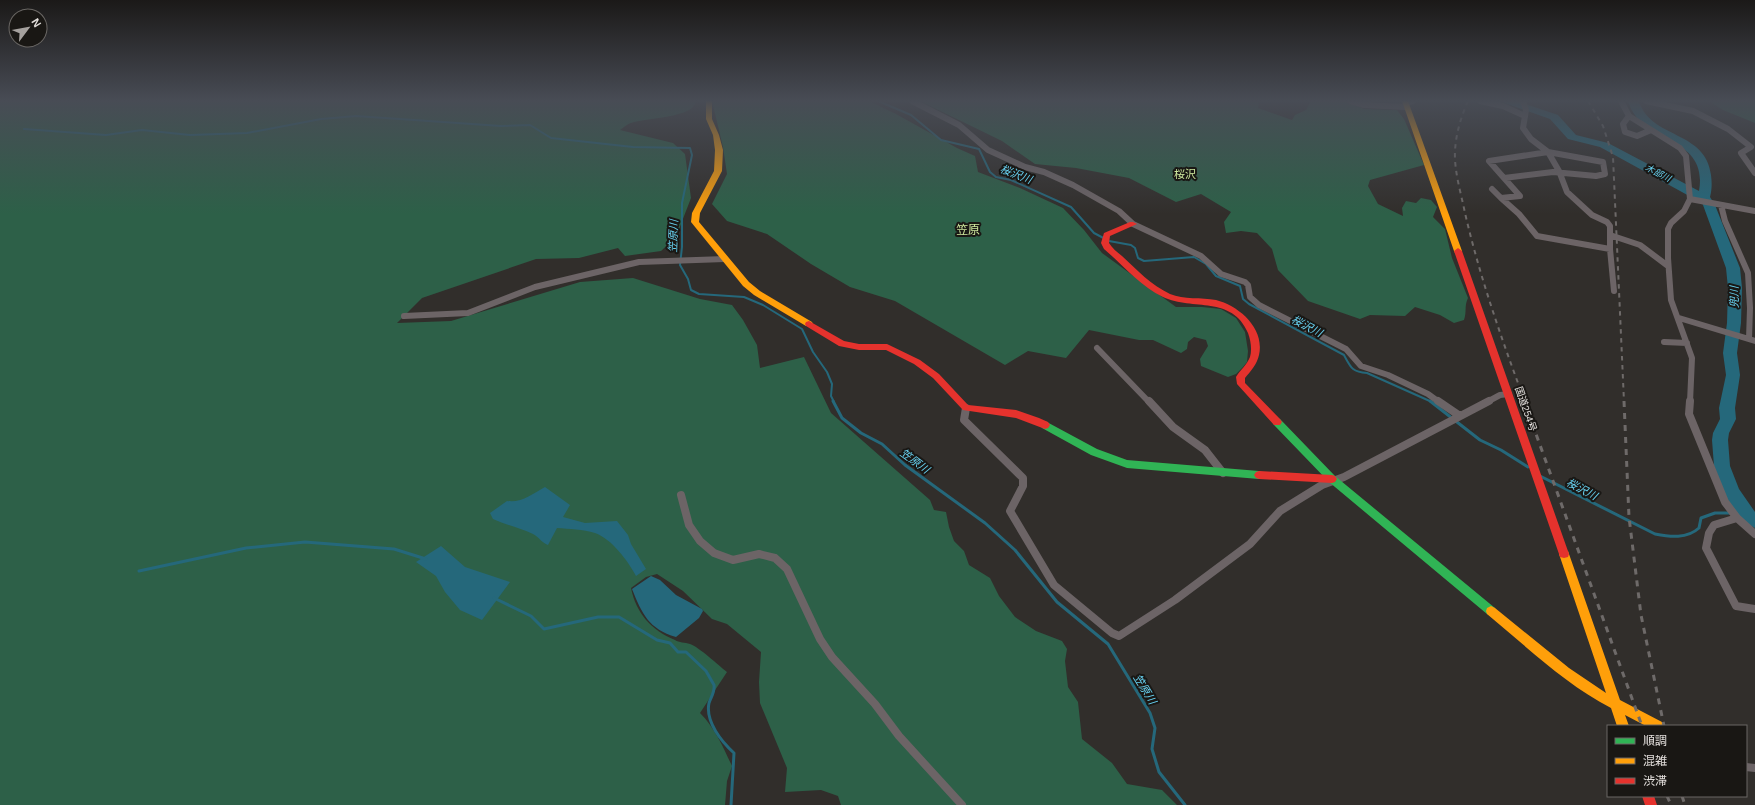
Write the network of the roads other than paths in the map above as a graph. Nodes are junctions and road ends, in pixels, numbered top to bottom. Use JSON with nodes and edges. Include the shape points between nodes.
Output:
{"nodes":[{"id":1,"x":717,"y":139,"type":"edge"},
{"id":2,"x":975,"y":139,"type":"edge"},
{"id":3,"x":1419,"y":139,"type":"edge"},
{"id":4,"x":1533,"y":139,"type":"edge"},
{"id":5,"x":1665,"y":139,"type":"edge"},
{"id":6,"x":1740,"y":139,"type":"edge"},
{"id":7,"x":1548,"y":152,"type":"junction"},
{"id":8,"x":1559,"y":172,"type":"junction"},
{"id":9,"x":1755,"y":173,"type":"edge"},
{"id":10,"x":1504,"y":178,"type":"junction"},
{"id":11,"x":1492,"y":189,"type":"dead end"},
{"id":12,"x":1690,"y":194,"type":"junction"},
{"id":13,"x":1501,"y":198,"type":"junction"},
{"id":14,"x":1719,"y":205,"type":"junction"},
{"id":15,"x":1755,"y":211,"type":"edge"},
{"id":16,"x":1133,"y":224,"type":"junction"},
{"id":17,"x":1610,"y":235,"type":"junction"},
{"id":18,"x":1610,"y":249,"type":"junction"},
{"id":19,"x":725,"y":259,"type":"junction"},
{"id":20,"x":1668,"y":266,"type":"junction"},
{"id":21,"x":1614,"y":291,"type":"dead end"},
{"id":22,"x":404,"y":316,"type":"dead end"},
{"id":23,"x":1679,"y":318,"type":"junction"},
{"id":24,"x":1749,"y":339,"type":"edge"},
{"id":25,"x":1664,"y":342,"type":"dead end"},
{"id":26,"x":1687,"y":343,"type":"junction"},
{"id":27,"x":1097,"y":348,"type":"dead end"},
{"id":28,"x":1509,"y":394,"type":"junction"},
{"id":29,"x":966,"y":408,"type":"junction"},
{"id":30,"x":1456,"y":418,"type":"junction"},
{"id":31,"x":1223,"y":473,"type":"junction"},
{"id":32,"x":1334,"y":480,"type":"junction"},
{"id":33,"x":680,"y":495,"type":"dead end"},
{"id":34,"x":1734,"y":515,"type":"junction"},
{"id":35,"x":1755,"y":534,"type":"edge"},
{"id":36,"x":1755,"y":609,"type":"edge"},
{"id":37,"x":1615,"y":704,"type":"junction"},
{"id":38,"x":1623,"y":725,"type":"edge"},
{"id":39,"x":1656,"y":725,"type":"edge"},
{"id":40,"x":962,"y":805,"type":"edge"}],
"edges":[{"from":1,"to":19,"type":"main road","via":[[718,170],[696,213],[695,222]]},
{"from":2,"to":16,"type":"street","via":[[988,150],[1025,167],[1044,172],[1097,198],[1127,216]]},
{"from":3,"to":28,"type":"main road","name":"国道254号"},
{"from":4,"to":7,"type":"street"},
{"from":5,"to":12,"type":"street","via":[[1685,153]]},
{"from":6,"to":9,"type":"street","via":[[1750,146],[1741,153]]},
{"from":7,"to":8,"type":"street"},
{"from":7,"to":8,"type":"street","via":[[1603,162],[1605,174],[1596,176]]},
{"from":7,"to":10,"type":"street","via":[[1488,161]]},
{"from":8,"to":10,"type":"street"},
{"from":8,"to":17,"type":"street","via":[[1567,192],[1592,215],[1607,222],[1610,226]]},
{"from":10,"to":13,"type":"street","via":[[1520,196]]},
{"from":11,"to":13,"type":"street"},
{"from":12,"to":14,"type":"street"},
{"from":12,"to":20,"type":"street","via":[[1684,211],[1668,229]]},
{"from":13,"to":18,"type":"street","via":[[1519,214],[1537,236]]},
{"from":14,"to":15,"type":"street"},
{"from":14,"to":24,"type":"street","via":[[1748,273]]},
{"from":16,"to":30,"type":"street","via":[[1201,256],[1221,274],[1240,278],[1248,285],[1250,298],[1259,305],[1346,350],[1361,366],[1388,375],[1428,394]]},
{"from":16,"to":32,"type":"main road","via":[[1105,240],[1142,280],[1161,293],[1178,300],[1217,303],[1239,315],[1255,340],[1255,353],[1248,368],[1240,377],[1241,384]]},
{"from":17,"to":18,"type":"street"},
{"from":17,"to":20,"type":"street","via":[[1636,242]]},
{"from":18,"to":21,"type":"street"},
{"from":19,"to":22,"type":"street","via":[[639,262],[535,287],[468,313]]},
{"from":19,"to":29,"type":"main road","via":[[757,293],[842,344],[887,347],[917,362],[936,376]]},
{"from":20,"to":23,"type":"street","via":[[1671,300]]},
{"from":23,"to":24,"type":"street"},
{"from":23,"to":26,"type":"street"},
{"from":25,"to":26,"type":"street"},
{"from":26,"to":34,"type":"street","via":[[1692,358],[1689,414],[1716,481]]},
{"from":27,"to":31,"type":"street","via":[[1174,427],[1205,450]]},
{"from":28,"to":30,"type":"street","via":[[1500,395]]},
{"from":28,"to":37,"type":"main road","name":"国道254号"},
{"from":29,"to":31,"type":"main road","via":[[1009,411],[1030,417],[1094,452],[1127,464]]},
{"from":29,"to":32,"type":"street","via":[[964,420],[1024,478],[1024,485],[1010,511],[1054,585],[1119,636],[1175,600],[1250,544],[1280,511]]},
{"from":30,"to":32,"type":"street"},
{"from":31,"to":32,"type":"main road"},
{"from":32,"to":37,"type":"main road","via":[[1554,663]]},
{"from":33,"to":40,"type":"street","via":[[689,525],[700,541],[714,553],[733,560],[759,554],[775,558],[787,569],[820,639],[832,657]]},
{"from":34,"to":35,"type":"street"},
{"from":34,"to":36,"type":"street","via":[[1714,523],[1706,548],[1736,606]]},
{"from":37,"to":38,"type":"main road","name":"国道254号"},
{"from":37,"to":39,"type":"main road"}]}
